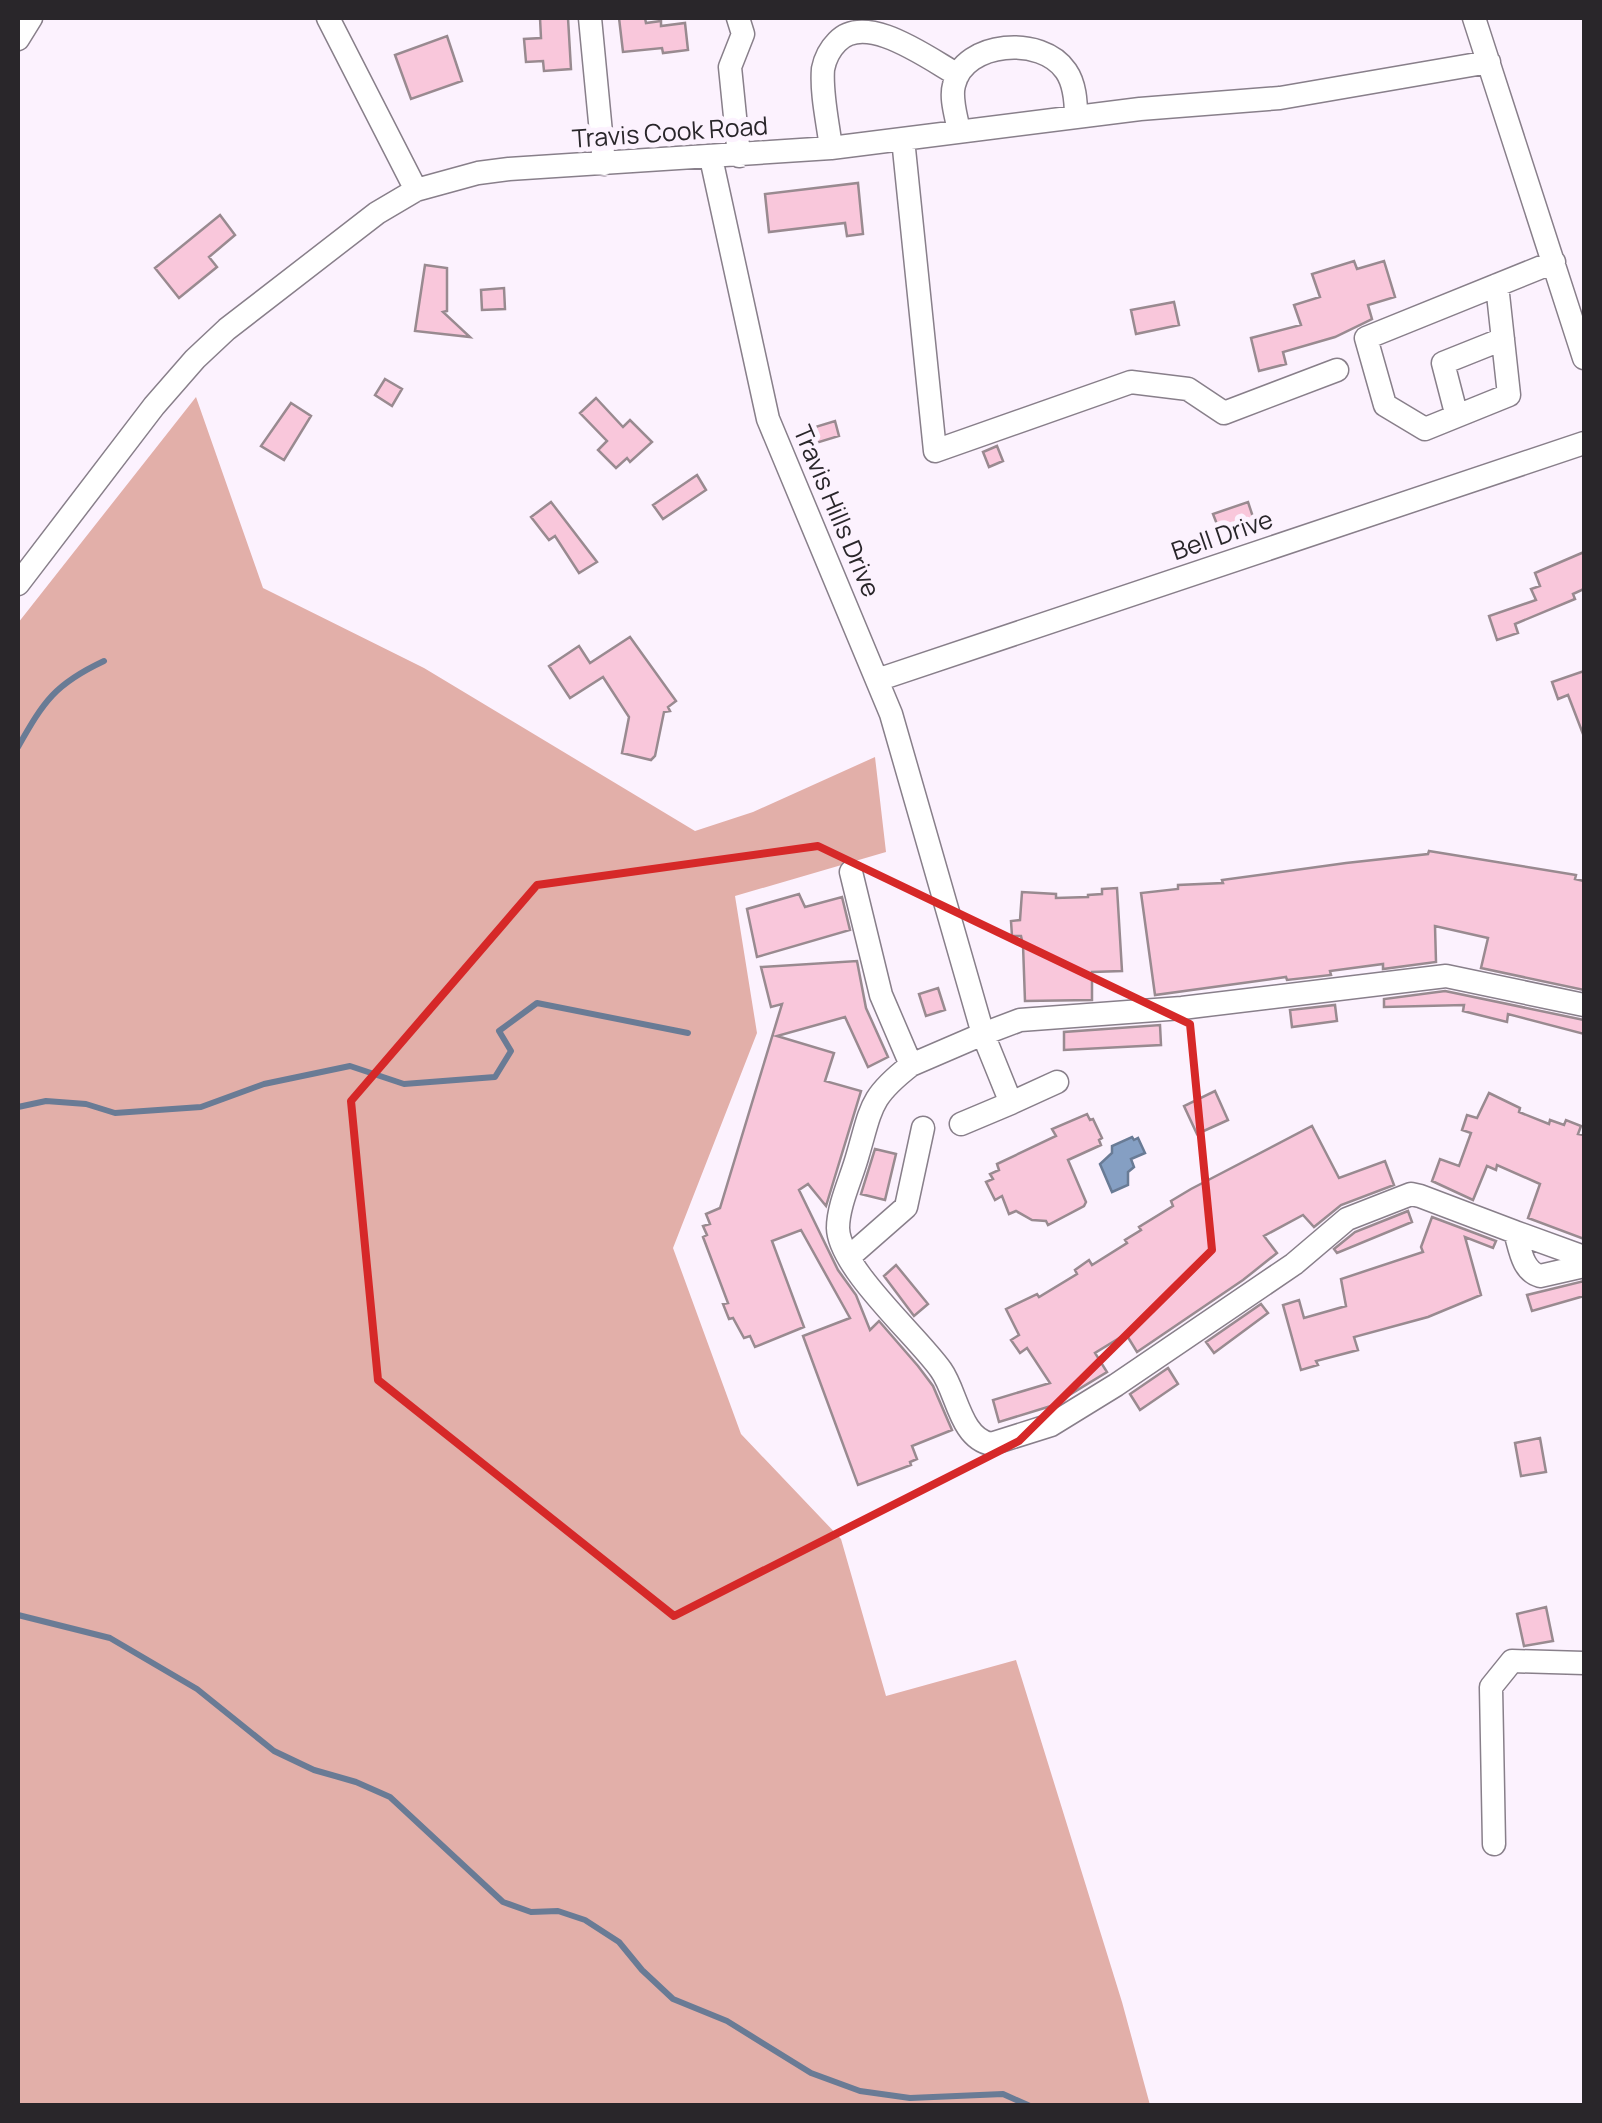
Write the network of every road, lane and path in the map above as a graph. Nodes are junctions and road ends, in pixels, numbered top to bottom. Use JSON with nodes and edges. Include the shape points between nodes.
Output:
{"nodes":[{"id":1,"x":31,"y":18,"type":"edge"},
{"id":2,"x":328,"y":18,"type":"edge"},
{"id":3,"x":590,"y":18,"type":"edge"},
{"id":4,"x":738,"y":18,"type":"edge"},
{"id":5,"x":1474,"y":18,"type":"edge"},
{"id":6,"x":18,"y":39,"type":"edge"},
{"id":7,"x":1489,"y":62,"type":"junction"},
{"id":8,"x":963,"y":69,"type":"junction"},
{"id":9,"x":1076,"y":117,"type":"junction"},
{"id":10,"x":959,"y":132,"type":"junction"},
{"id":11,"x":903,"y":139,"type":"junction"},
{"id":12,"x":831,"y":148,"type":"junction"},
{"id":13,"x":739,"y":156,"type":"junction"},
{"id":14,"x":711,"y":158,"type":"junction"},
{"id":15,"x":604,"y":164,"type":"junction"},
{"id":16,"x":416,"y":190,"type":"junction"},
{"id":17,"x":1554,"y":262,"type":"junction"},
{"id":18,"x":1497,"y":285,"type":"junction"},
{"id":19,"x":1503,"y":339,"type":"junction"},
{"id":20,"x":1584,"y":358,"type":"edge"},
{"id":21,"x":1337,"y":370,"type":"dead end"},
{"id":22,"x":1456,"y":413,"type":"junction"},
{"id":23,"x":1584,"y":443,"type":"edge"},
{"id":24,"x":18,"y":584,"type":"edge"},
{"id":25,"x":877,"y":680,"type":"junction"},
{"id":26,"x":851,"y":872,"type":"dead end"},
{"id":27,"x":1584,"y":1005,"type":"edge"},
{"id":28,"x":983,"y":1034,"type":"junction"},
{"id":29,"x":920,"y":1061,"type":"junction"},
{"id":30,"x":1057,"y":1082,"type":"dead end"},
{"id":31,"x":1010,"y":1103,"type":"junction"},
{"id":32,"x":961,"y":1124,"type":"dead end"},
{"id":33,"x":923,"y":1128,"type":"dead end"},
{"id":34,"x":1515,"y":1232,"type":"junction"},
{"id":35,"x":849,"y":1256,"type":"junction"},
{"id":36,"x":1584,"y":1257,"type":"edge"},
{"id":37,"x":1584,"y":1266,"type":"edge"},
{"id":38,"x":1584,"y":1663,"type":"edge"},
{"id":39,"x":1494,"y":1844,"type":"dead end"}],
"edges":[{"from":1,"to":6,"type":"street"},
{"from":2,"to":16,"type":"street"},
{"from":3,"to":15,"type":"street"},
{"from":4,"to":13,"type":"street","via":[[744,34],[730,67]]},
{"from":5,"to":7,"type":"street"},
{"from":7,"to":9,"type":"street","name":"Travis Cook Road","via":[[1280,98]]},
{"from":7,"to":17,"type":"street"},
{"from":8,"to":9,"type":"street","via":[[998,49],[1036,48],[1066,70]]},
{"from":8,"to":10,"type":"street","via":[[953,92]]},
{"from":8,"to":12,"type":"street","via":[[894,39],[846,34],[823,71]]},
{"from":9,"to":10,"type":"street","name":"Travis Cook Road"},
{"from":10,"to":11,"type":"street","name":"Travis Cook Road"},
{"from":11,"to":12,"type":"street","name":"Travis Cook Road"},
{"from":11,"to":21,"type":"street","via":[[935,451],[1131,382],[1188,388],[1224,413]]},
{"from":12,"to":13,"type":"street","name":"Travis Cook Road"},
{"from":13,"to":14,"type":"street","name":"Travis Cook Road"},
{"from":14,"to":15,"type":"street","name":"Travis Cook Road"},
{"from":14,"to":25,"type":"street","name":"Travis Hills Drive","via":[[768,419]]},
{"from":15,"to":16,"type":"street","name":"Travis Cook Road","via":[[478,172]]},
{"from":16,"to":24,"type":"street","name":"Travis Cook Road","via":[[377,213],[195,359]]},
{"from":17,"to":18,"type":"street"},
{"from":17,"to":20,"type":"street"},
{"from":18,"to":19,"type":"street"},
{"from":18,"to":22,"type":"street","via":[[1366,338],[1385,405],[1425,429]]},
{"from":19,"to":22,"type":"street","via":[[1509,394]]},
{"from":19,"to":22,"type":"street","via":[[1442,363]]},
{"from":23,"to":25,"type":"street","name":"Bell Drive"},
{"from":25,"to":28,"type":"street","name":"Travis Hills Drive"},
{"from":26,"to":29,"type":"street","via":[[881,995]]},
{"from":27,"to":28,"type":"street","via":[[1446,976],[1020,1020]]},
{"from":28,"to":29,"type":"street"},
{"from":28,"to":31,"type":"street","name":"Travis Hills Drive"},
{"from":29,"to":35,"type":"street","via":[[875,1098],[838,1231]]},
{"from":30,"to":31,"type":"street"},
{"from":31,"to":32,"type":"street"},
{"from":33,"to":35,"type":"street","via":[[906,1206]]},
{"from":34,"to":35,"type":"street","via":[[1411,1194],[1360,1212],[1294,1264],[1051,1426],[991,1444],[978,1439],[943,1372]]},
{"from":34,"to":36,"type":"street"},
{"from":34,"to":37,"type":"street","via":[[1533,1274]]},
{"from":38,"to":39,"type":"street","via":[[1512,1661],[1490,1687]]}]}
